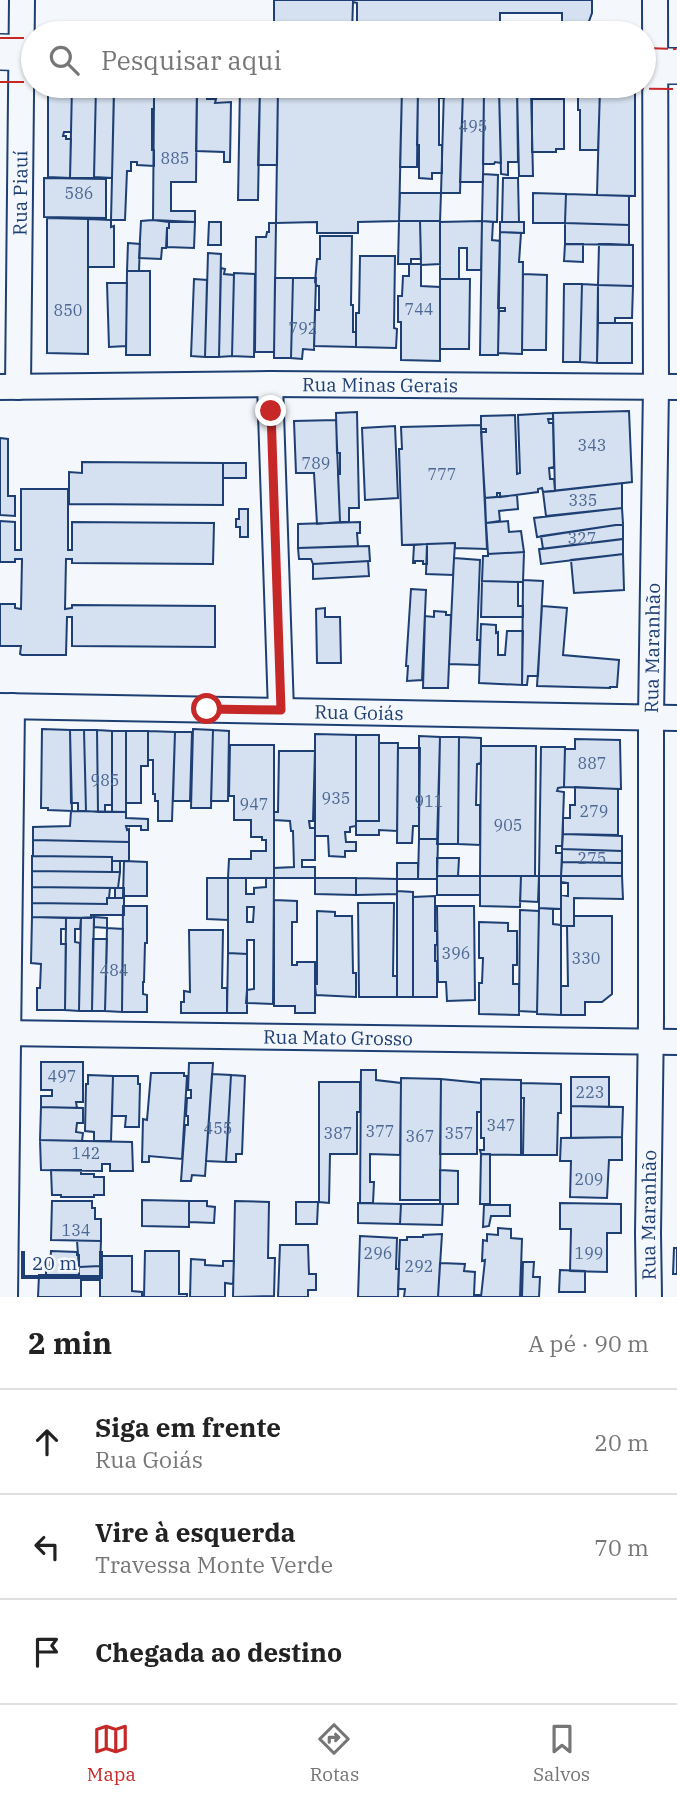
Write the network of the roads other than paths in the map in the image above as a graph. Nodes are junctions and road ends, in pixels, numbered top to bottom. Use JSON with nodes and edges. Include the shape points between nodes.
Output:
{"nodes":[{"id":1,"x":22,"y":0,"type":"edge"},
{"id":2,"x":655,"y":0,"type":"edge"},
{"id":3,"x":656,"y":21,"type":"edge"},
{"id":4,"x":656,"y":22,"type":"edge"},
{"id":5,"x":18,"y":52,"type":"edge"},
{"id":6,"x":658,"y":66,"type":"edge"},
{"id":7,"x":270,"y":384,"type":"junction"},
{"id":8,"x":9,"y":387,"type":"edge"},
{"id":9,"x":666,"y":387,"type":"edge"},
{"id":10,"x":6,"y":706,"type":"edge"},
{"id":11,"x":281,"y":710,"type":"junction"},
{"id":12,"x":651,"y":717,"type":"junction"},
{"id":13,"x":677,"y":718,"type":"edge"},
{"id":14,"x":4,"y":1033,"type":"edge"},
{"id":15,"x":651,"y":1041,"type":"junction"},
{"id":16,"x":677,"y":1042,"type":"edge"},
{"id":17,"x":5,"y":1297,"type":"edge"},
{"id":18,"x":649,"y":1297,"type":"edge"}],
"edges":[{"from":1,"to":5,"type":"street","name":"Rua Piauí"},
{"from":2,"to":3,"type":"street","name":"Rua Maranhão"},
{"from":4,"to":6,"type":"street","name":"Rua Maranhão"},
{"from":5,"to":8,"type":"street","name":"Rua Piauí"},
{"from":6,"to":9,"type":"street","name":"Rua Maranhão"},
{"from":7,"to":8,"type":"street","name":"Rua Minas Gerais"},
{"from":7,"to":9,"type":"street","name":"Rua Minas Gerais"},
{"from":7,"to":11,"type":"street"},
{"from":9,"to":12,"type":"street","name":"Rua Maranhão"},
{"from":10,"to":11,"type":"street","name":"Rua Goiás"},
{"from":10,"to":14,"type":"street"},
{"from":11,"to":12,"type":"street","name":"Rua Goiás"},
{"from":12,"to":13,"type":"street","name":"Rua Goiás"},
{"from":12,"to":15,"type":"street","name":"Rua Maranhão"},
{"from":14,"to":15,"type":"street","name":"Rua Mato Grosso"},
{"from":14,"to":17,"type":"street"},
{"from":15,"to":16,"type":"street","name":"Rua Mato Grosso"},
{"from":15,"to":18,"type":"street","name":"Rua Maranhão"}]}
